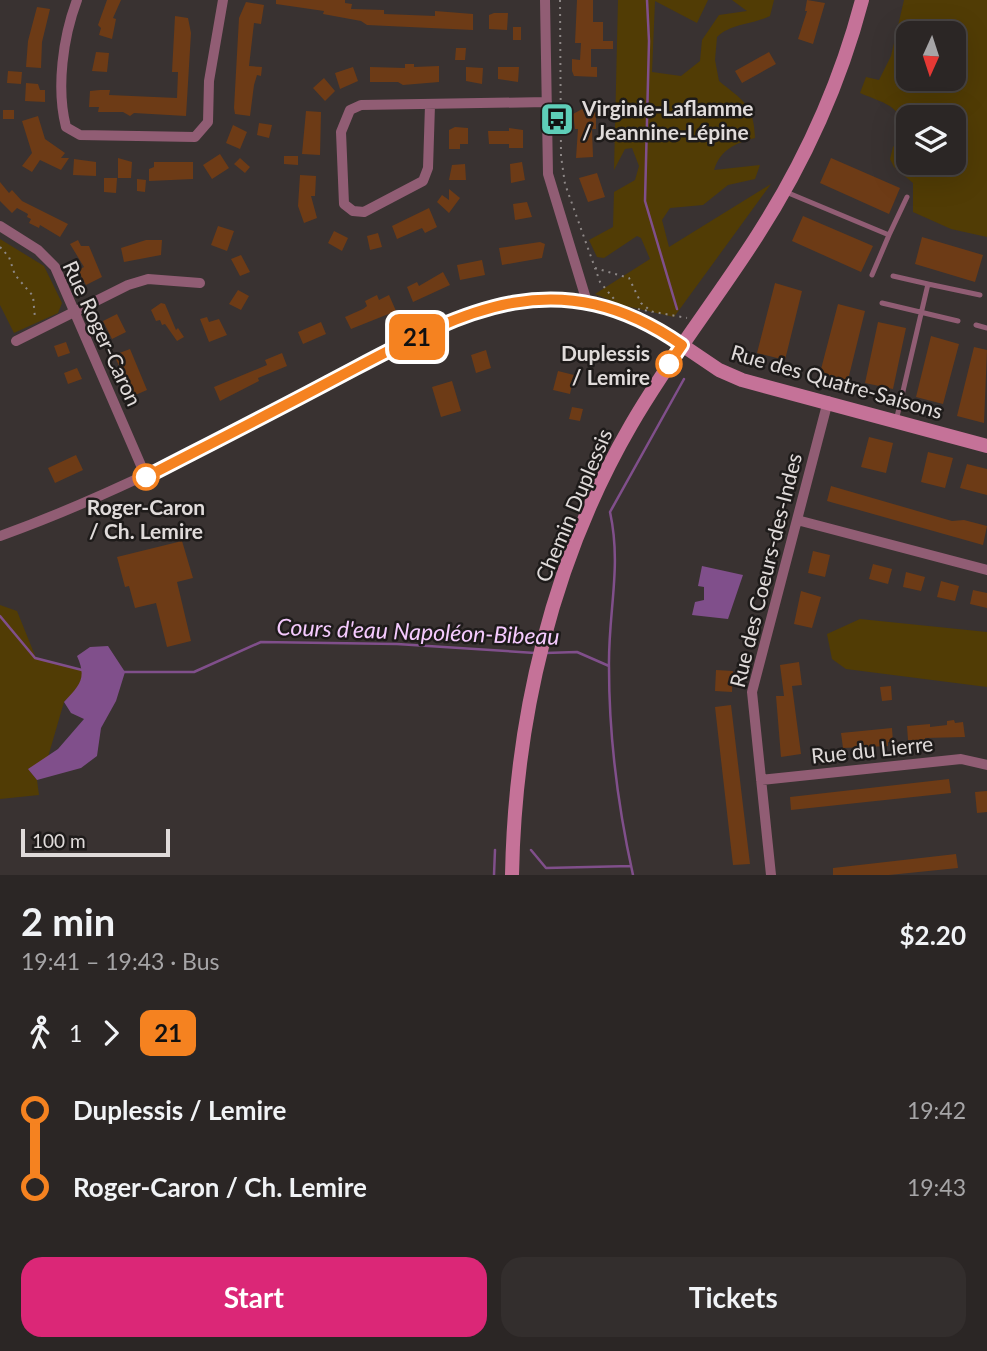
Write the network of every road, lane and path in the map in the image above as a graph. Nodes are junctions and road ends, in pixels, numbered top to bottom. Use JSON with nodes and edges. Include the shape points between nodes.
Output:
{"nodes":[{"id":1,"x":77,"y":0,"type":"edge"},
{"id":2,"x":223,"y":0,"type":"edge"},
{"id":3,"x":545,"y":0,"type":"edge"},
{"id":4,"x":561,"y":0,"type":"edge"},
{"id":5,"x":862,"y":0,"type":"edge"},
{"id":6,"x":547,"y":102,"type":"junction"},
{"id":7,"x":430,"y":105,"type":"junction"},
{"id":8,"x":784,"y":191,"type":"junction"},
{"id":9,"x":907,"y":197,"type":"dead end"},
{"id":10,"x":0,"y":226,"type":"edge"},
{"id":11,"x":889,"y":235,"type":"junction"},
{"id":12,"x":0,"y":247,"type":"edge"},
{"id":13,"x":593,"y":264,"type":"junction"},
{"id":14,"x":872,"y":275,"type":"dead end"},
{"id":15,"x":893,"y":276,"type":"dead end"},
{"id":16,"x":200,"y":283,"type":"dead end"},
{"id":17,"x":928,"y":284,"type":"junction"},
{"id":18,"x":980,"y":295,"type":"dead end"},
{"id":19,"x":587,"y":302,"type":"junction"},
{"id":20,"x":616,"y":302,"type":"dead end"},
{"id":21,"x":882,"y":303,"type":"dead end"},
{"id":22,"x":636,"y":308,"type":"dead end"},
{"id":23,"x":75,"y":312,"type":"junction"},
{"id":24,"x":922,"y":312,"type":"junction"},
{"id":25,"x":653,"y":313,"type":"junction"},
{"id":26,"x":958,"y":321,"type":"dead end"},
{"id":27,"x":697,"y":324,"type":"junction"},
{"id":28,"x":976,"y":326,"type":"dead end"},
{"id":29,"x":987,"y":328,"type":"edge"},
{"id":30,"x":40,"y":329,"type":"junction"},
{"id":31,"x":16,"y":341,"type":"dead end"},
{"id":32,"x":682,"y":345,"type":"junction"},
{"id":33,"x":828,"y":401,"type":"junction"},
{"id":34,"x":896,"y":421,"type":"junction"},
{"id":35,"x":987,"y":446,"type":"edge"},
{"id":36,"x":146,"y":477,"type":"junction"},
{"id":37,"x":797,"y":520,"type":"junction"},
{"id":38,"x":0,"y":536,"type":"edge"},
{"id":39,"x":987,"y":570,"type":"edge"},
{"id":40,"x":987,"y":765,"type":"edge"},
{"id":41,"x":761,"y":780,"type":"junction"},
{"id":42,"x":512,"y":875,"type":"edge"},
{"id":43,"x":771,"y":875,"type":"edge"}],
"edges":[{"from":1,"to":2,"type":"street","via":[[68,22],[60,105],[66,127],[80,135],[195,137],[208,122],[209,81]]},
{"from":3,"to":6,"type":"street"},
{"from":4,"to":13,"type":"path","via":[[561,156],[565,184]]},
{"from":5,"to":8,"type":"street","name":"Chemin Duplessis","via":[[821,119]]},
{"from":6,"to":7,"type":"street"},
{"from":6,"to":19,"type":"street","via":[[548,174]]},
{"from":7,"to":7,"type":"street","via":[[361,105],[351,110],[341,132],[342,199],[353,211],[372,209],[423,181],[428,168]]},
{"from":8,"to":11,"type":"lane"},
{"from":8,"to":27,"type":"street","name":"Chemin Duplessis"},
{"from":9,"to":11,"type":"lane"},
{"from":10,"to":23,"type":"street","name":"Rue Roger-Caron","via":[[55,267]]},
{"from":11,"to":14,"type":"lane"},
{"from":12,"to":30,"type":"path","via":[[33,296]]},
{"from":13,"to":20,"type":"path"},
{"from":13,"to":25,"type":"path","via":[[629,278],[641,303]]},
{"from":15,"to":17,"type":"lane"},
{"from":16,"to":23,"type":"street","via":[[148,279]]},
{"from":17,"to":18,"type":"lane"},
{"from":17,"to":24,"type":"lane"},
{"from":19,"to":32,"type":"street","via":[[645,322]]},
{"from":19,"to":36,"type":"street","via":[[531,300],[471,312]]},
{"from":21,"to":24,"type":"lane"},
{"from":22,"to":25,"type":"path"},
{"from":23,"to":30,"type":"street"},
{"from":23,"to":36,"type":"street","name":"Rue Roger-Caron"},
{"from":24,"to":26,"type":"lane"},
{"from":24,"to":34,"type":"lane"},
{"from":25,"to":27,"type":"path","via":[[683,316]]},
{"from":27,"to":32,"type":"street","name":"Chemin Duplessis"},
{"from":28,"to":29,"type":"lane"},
{"from":30,"to":31,"type":"street"},
{"from":32,"to":33,"type":"street","name":"Rue des Quatre-Saisons","via":[[729,375]]},
{"from":32,"to":42,"type":"street","name":"Chemin Duplessis","via":[[609,468],[556,597],[524,731]]},
{"from":33,"to":34,"type":"street","name":"Rue des Quatre-Saisons"},
{"from":33,"to":37,"type":"street","name":"Rue des Coeurs-des-Indes"},
{"from":34,"to":35,"type":"street","name":"Rue des Quatre-Saisons"},
{"from":36,"to":38,"type":"street"},
{"from":37,"to":39,"type":"street"},
{"from":37,"to":41,"type":"street","name":"Rue des Coeurs-des-Indes","via":[[752,692]]},
{"from":40,"to":41,"type":"street","name":"Rue du Lierre","via":[[961,759]]},
{"from":41,"to":43,"type":"street","name":"Rue des Coeurs-des-Indes"}]}
